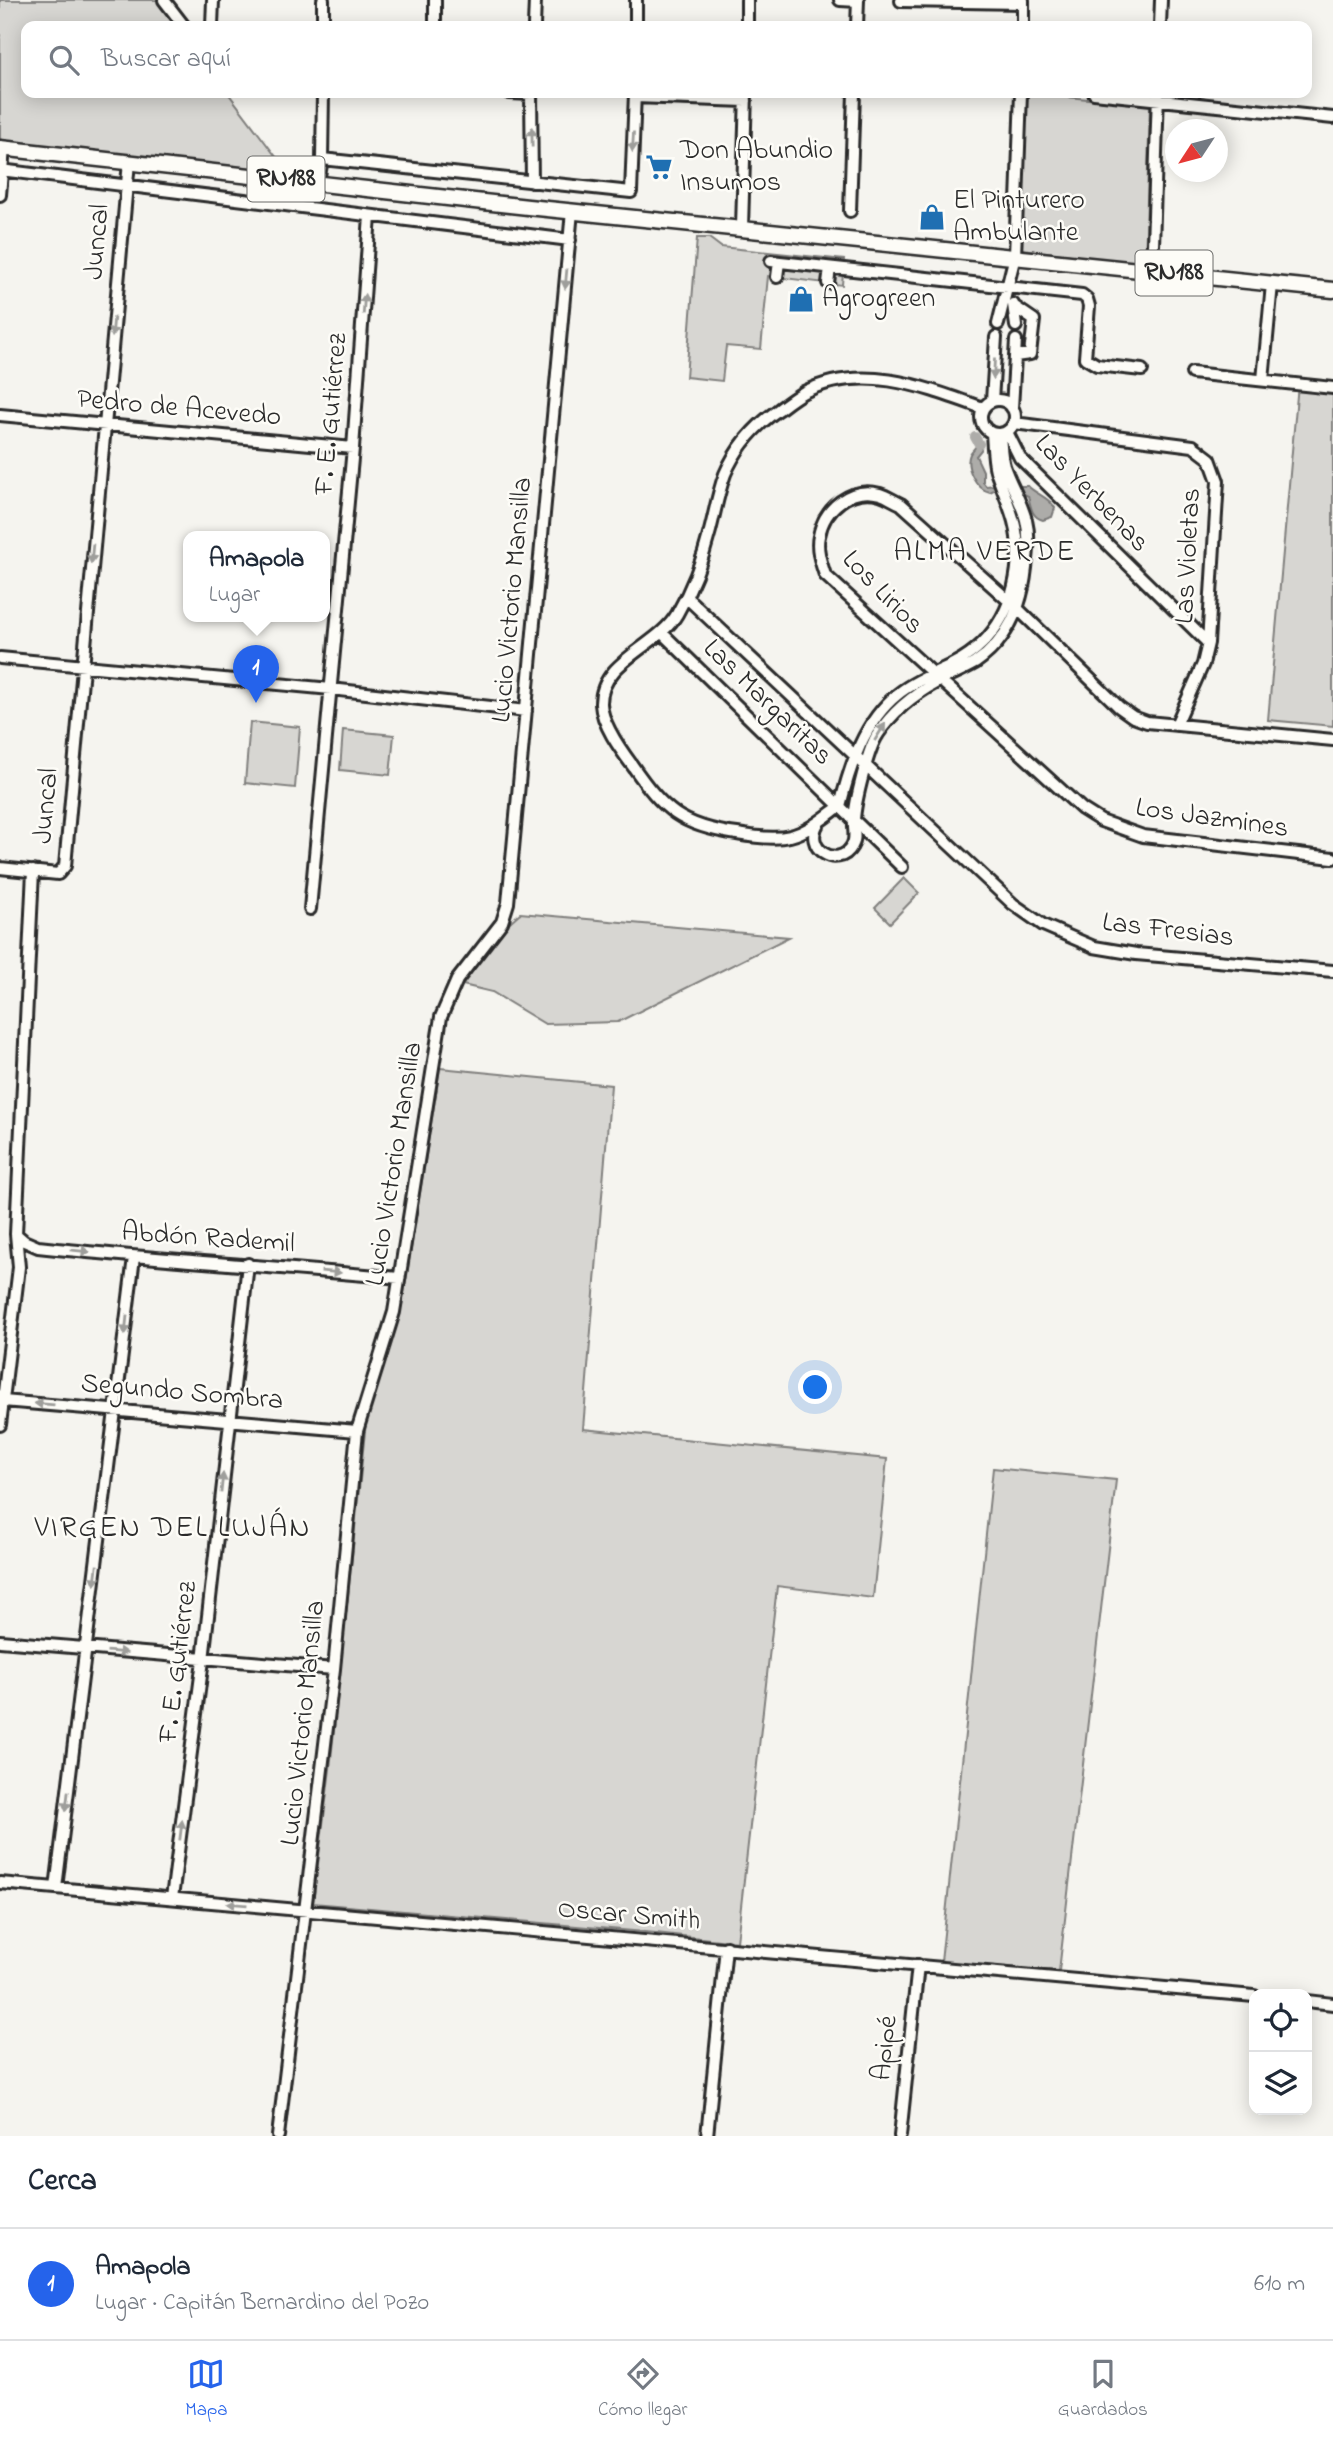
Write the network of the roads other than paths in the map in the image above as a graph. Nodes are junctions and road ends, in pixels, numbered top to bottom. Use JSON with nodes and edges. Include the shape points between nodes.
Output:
{"nodes":[{"id":1,"x":164,"y":0,"type":"edge"},
{"id":2,"x":213,"y":0,"type":"edge"},
{"id":3,"x":323,"y":0,"type":"edge"},
{"id":4,"x":435,"y":0,"type":"edge"},
{"id":5,"x":535,"y":0,"type":"edge"},
{"id":6,"x":636,"y":0,"type":"edge"},
{"id":7,"x":747,"y":0,"type":"edge"},
{"id":8,"x":841,"y":0,"type":"edge"},
{"id":9,"x":858,"y":0,"type":"edge"},
{"id":10,"x":1161,"y":0,"type":"edge"},
{"id":11,"x":901,"y":1,"type":"edge"},
{"id":12,"x":1023,"y":1,"type":"edge"},
{"id":13,"x":180,"y":21,"type":"edge"},
{"id":14,"x":212,"y":21,"type":"edge"},
{"id":15,"x":323,"y":21,"type":"edge"},
{"id":16,"x":435,"y":21,"type":"edge"},
{"id":17,"x":534,"y":21,"type":"edge"},
{"id":18,"x":636,"y":21,"type":"edge"},
{"id":19,"x":747,"y":21,"type":"edge"},
{"id":20,"x":857,"y":21,"type":"edge"},
{"id":21,"x":1023,"y":21,"type":"edge"},
{"id":22,"x":1160,"y":21,"type":"edge"},
{"id":23,"x":323,"y":98,"type":"edge"},
{"id":24,"x":531,"y":98,"type":"edge"},
{"id":25,"x":635,"y":98,"type":"edge"},
{"id":26,"x":746,"y":98,"type":"edge"},
{"id":27,"x":854,"y":98,"type":"edge"},
{"id":28,"x":1021,"y":98,"type":"edge"},
{"id":29,"x":1158,"y":98,"type":"edge"},
{"id":30,"x":1174,"y":98,"type":"edge"},
{"id":31,"x":1333,"y":118,"type":"edge"},
{"id":32,"x":2,"y":148,"type":"edge"},
{"id":33,"x":322,"y":159,"type":"junction"},
{"id":34,"x":129,"y":162,"type":"junction"},
{"id":35,"x":1,"y":170,"type":"edge"},
{"id":36,"x":318,"y":182,"type":"junction"},
{"id":37,"x":532,"y":182,"type":"junction"},
{"id":38,"x":126,"y":187,"type":"junction"},
{"id":39,"x":0,"y":195,"type":"edge"},
{"id":40,"x":572,"y":211,"type":"junction"},
{"id":41,"x":850,"y":211,"type":"dead end"},
{"id":42,"x":370,"y":216,"type":"junction"},
{"id":43,"x":741,"y":227,"type":"junction"},
{"id":44,"x":570,"y":240,"type":"junction"},
{"id":45,"x":1153,"y":246,"type":"dead end"},
{"id":46,"x":1015,"y":256,"type":"junction"},
{"id":47,"x":830,"y":268,"type":"junction"},
{"id":48,"x":777,"y":277,"type":"dead end"},
{"id":49,"x":828,"y":284,"type":"dead end"},
{"id":50,"x":1272,"y":284,"type":"junction"},
{"id":51,"x":1007,"y":287,"type":"junction"},
{"id":52,"x":1333,"y":290,"type":"edge"},
{"id":53,"x":1014,"y":307,"type":"junction"},
{"id":54,"x":998,"y":324,"type":"dead end"},
{"id":55,"x":1016,"y":326,"type":"dead end"},
{"id":56,"x":996,"y":337,"type":"dead end"},
{"id":57,"x":1016,"y":340,"type":"dead end"},
{"id":58,"x":1015,"y":356,"type":"junction"},
{"id":59,"x":1142,"y":370,"type":"dead end"},
{"id":60,"x":1192,"y":373,"type":"dead end"},
{"id":61,"x":1263,"y":380,"type":"junction"},
{"id":62,"x":1333,"y":388,"type":"edge"},
{"id":63,"x":988,"y":404,"type":"junction"},
{"id":64,"x":1012,"y":408,"type":"junction"},
{"id":65,"x":0,"y":415,"type":"edge"},
{"id":66,"x":104,"y":424,"type":"junction"},
{"id":67,"x":1003,"y":430,"type":"junction"},
{"id":68,"x":353,"y":448,"type":"junction"},
{"id":69,"x":686,"y":597,"type":"junction"},
{"id":70,"x":1009,"y":601,"type":"junction"},
{"id":71,"x":1018,"y":609,"type":"junction"},
{"id":72,"x":662,"y":633,"type":"junction"},
{"id":73,"x":1208,"y":643,"type":"junction"},
{"id":74,"x":0,"y":658,"type":"edge"},
{"id":75,"x":81,"y":666,"type":"junction"},
{"id":76,"x":936,"y":677,"type":"junction"},
{"id":77,"x":331,"y":689,"type":"junction"},
{"id":78,"x":526,"y":711,"type":"junction"},
{"id":79,"x":1176,"y":726,"type":"junction"},
{"id":80,"x":1333,"y":740,"type":"edge"},
{"id":81,"x":855,"y":758,"type":"junction"},
{"id":82,"x":865,"y":768,"type":"junction"},
{"id":83,"x":840,"y":806,"type":"junction"},
{"id":84,"x":823,"y":819,"type":"junction"},
{"id":85,"x":854,"y":825,"type":"junction"},
{"id":86,"x":1333,"y":858,"type":"edge"},
{"id":87,"x":902,"y":867,"type":"dead end"},
{"id":88,"x":0,"y":868,"type":"edge"},
{"id":89,"x":33,"y":871,"type":"junction"},
{"id":90,"x":310,"y":909,"type":"dead end"},
{"id":91,"x":1333,"y":971,"type":"edge"},
{"id":92,"x":16,"y":1234,"type":"junction"},
{"id":93,"x":134,"y":1257,"type":"junction"},
{"id":94,"x":248,"y":1264,"type":"junction"},
{"id":95,"x":400,"y":1278,"type":"junction"},
{"id":96,"x":3,"y":1401,"type":"junction"},
{"id":97,"x":117,"y":1410,"type":"junction"},
{"id":98,"x":229,"y":1419,"type":"junction"},
{"id":99,"x":0,"y":1424,"type":"edge"},
{"id":100,"x":356,"y":1431,"type":"junction"},
{"id":101,"x":0,"y":1641,"type":"edge"},
{"id":102,"x":87,"y":1649,"type":"junction"},
{"id":103,"x":203,"y":1660,"type":"junction"},
{"id":104,"x":334,"y":1669,"type":"junction"},
{"id":105,"x":0,"y":1883,"type":"edge"},
{"id":106,"x":57,"y":1888,"type":"junction"},
{"id":107,"x":172,"y":1898,"type":"junction"},
{"id":108,"x":305,"y":1910,"type":"junction"},
{"id":109,"x":726,"y":1947,"type":"junction"},
{"id":110,"x":918,"y":1965,"type":"junction"},
{"id":111,"x":1249,"y":1996,"type":"edge"},
{"id":112,"x":1312,"y":2002,"type":"edge"},
{"id":113,"x":1333,"y":2004,"type":"edge"},
{"id":114,"x":278,"y":2136,"type":"edge"},
{"id":115,"x":707,"y":2136,"type":"edge"},
{"id":116,"x":900,"y":2136,"type":"edge"}],
"edges":[{"from":1,"to":13,"type":"street"},
{"from":2,"to":14,"type":"street"},
{"from":3,"to":15,"type":"street"},
{"from":4,"to":16,"type":"street"},
{"from":5,"to":17,"type":"street"},
{"from":6,"to":18,"type":"street"},
{"from":7,"to":19,"type":"street"},
{"from":8,"to":9,"type":"street"},
{"from":9,"to":20,"type":"street"},
{"from":10,"to":22,"type":"street"},
{"from":11,"to":12,"type":"street"},
{"from":12,"to":21,"type":"street"},
{"from":23,"to":33,"type":"street"},
{"from":37,"to":24,"type":"street","one_way":true},
{"from":25,"to":37,"type":"street","one_way":true,"via":[[631,192]]},
{"from":26,"to":43,"type":"street"},
{"from":27,"to":41,"type":"street"},
{"from":28,"to":46,"type":"street"},
{"from":29,"to":45,"type":"street"},
{"from":30,"to":31,"type":"street"},
{"from":32,"to":34,"type":"main road","number":"RN188"},
{"from":32,"to":35,"type":"street"},
{"from":33,"to":36,"type":"street"},
{"from":33,"to":37,"type":"street"},
{"from":34,"to":36,"type":"main road","number":"RN188"},
{"from":34,"to":38,"type":"street","name":"Juncal"},
{"from":35,"to":38,"type":"street"},
{"from":35,"to":39,"type":"street"},
{"from":36,"to":40,"type":"main road","number":"RN188"},
{"from":38,"to":42,"type":"street"},
{"from":38,"to":66,"type":"street","name":"Juncal","one_way":true},
{"from":40,"to":43,"type":"main road","number":"RN188"},
{"from":40,"to":44,"type":"street","name":"Lucio Victorio Mansilla"},
{"from":42,"to":44,"type":"street"},
{"from":68,"to":42,"type":"street","name":"F. E. Gutiérrez","one_way":true},
{"from":43,"to":46,"type":"main road","number":"RN188"},
{"from":44,"to":78,"type":"street","name":"Lucio Victorio Mansilla","one_way":true},
{"from":46,"to":50,"type":"main road","number":"RN188"},
{"from":46,"to":51,"type":"street"},
{"from":47,"to":48,"type":"street","via":[[775,262]]},
{"from":47,"to":49,"type":"street"},
{"from":47,"to":51,"type":"street"},
{"from":50,"to":52,"type":"main road","number":"RN188"},
{"from":50,"to":61,"type":"street"},
{"from":51,"to":53,"type":"street"},
{"from":51,"to":54,"type":"street"},
{"from":51,"to":59,"type":"street","via":[[1082,295],[1089,306],[1084,355],[1088,361]]},
{"from":53,"to":55,"type":"street"},
{"from":53,"to":58,"type":"street","via":[[1034,320],[1030,354]]},
{"from":56,"to":63,"type":"street","one_way":true},
{"from":57,"to":58,"type":"street"},
{"from":58,"to":64,"type":"street"},
{"from":60,"to":61,"type":"street"},
{"from":61,"to":62,"type":"street"},
{"from":63,"to":64,"type":"street","via":[[1001,400]]},
{"from":63,"to":67,"type":"street","via":[[981,423]]},
{"from":63,"to":69,"type":"street","via":[[878,378],[851,379],[804,392],[748,435],[726,472]]},
{"from":64,"to":67,"type":"street"},
{"from":65,"to":66,"type":"street","name":"Pedro de Acevedo"},
{"from":66,"to":68,"type":"street","name":"Pedro de Acevedo"},
{"from":66,"to":75,"type":"street","name":"Juncal","one_way":true},
{"from":67,"to":70,"type":"street","via":[[996,469],[1017,528],[1016,577]]},
{"from":67,"to":71,"type":"street","via":[[1003,464],[1026,522],[1029,549]]},
{"from":67,"to":73,"type":"street","name":"Las Yerbenas","via":[[1020,458]]},
{"from":67,"to":73,"type":"street","name":"Las Violetas","via":[[1193,446],[1210,459],[1218,481]]},
{"from":68,"to":77,"type":"street","name":"F. E. Gutiérrez"},
{"from":69,"to":72,"type":"street"},
{"from":69,"to":81,"type":"street","name":"Las Margaritas"},
{"from":70,"to":71,"type":"street"},
{"from":70,"to":76,"type":"street","via":[[988,638]]},
{"from":70,"to":76,"type":"street","name":"Los Lirios","via":[[901,504],[880,494],[859,493],[841,500],[826,514],[818,538],[825,575]]},
{"from":71,"to":76,"type":"street","via":[[1008,630],[978,661]]},
{"from":71,"to":79,"type":"street","via":[[1126,712],[1147,722]]},
{"from":72,"to":83,"type":"street","name":"Las Margaritas"},
{"from":72,"to":84,"type":"street","via":[[614,671],[603,688],[601,706],[609,727],[652,793],[674,814],[710,830],[776,838],[792,836]]},
{"from":73,"to":79,"type":"street","name":"Las Violetas"},
{"from":74,"to":75,"type":"street"},
{"from":75,"to":77,"type":"street"},
{"from":75,"to":89,"type":"street","name":"Juncal","via":[[65,866],[58,874]]},
{"from":76,"to":81,"type":"street","via":[[898,694],[865,734]]},
{"from":82,"to":76,"type":"street","one_way":true,"via":[[875,737],[888,719]]},
{"from":76,"to":86,"type":"street","name":"Los Jazmines","via":[[1101,821],[1143,836]]},
{"from":77,"to":78,"type":"street"},
{"from":77,"to":90,"type":"street","name":"F. E. Gutiérrez"},
{"from":78,"to":95,"type":"street","name":"Lucio Victorio Mansilla","via":[[508,903],[502,922],[457,980],[441,1017]]},
{"from":79,"to":80,"type":"street"},
{"from":81,"to":82,"type":"street","name":"Las Fresias"},
{"from":81,"to":83,"type":"street"},
{"from":82,"to":85,"type":"street"},
{"from":82,"to":91,"type":"street","name":"Las Fresias","via":[[1013,904],[1065,936],[1094,947],[1136,954]]},
{"from":83,"to":84,"type":"street"},
{"from":83,"to":85,"type":"street"},
{"from":84,"to":85,"type":"street","via":[[842,817]]},
{"from":84,"to":85,"type":"street","via":[[814,832],[816,846],[832,857],[851,849]]},
{"from":85,"to":87,"type":"street"},
{"from":88,"to":89,"type":"street"},
{"from":89,"to":92,"type":"street","name":"Juncal"},
{"from":92,"to":93,"type":"street","name":"Abdón Rademil","one_way":true,"via":[[38,1247]]},
{"from":92,"to":96,"type":"street","name":"Juncal","via":[[19,1267]]},
{"from":93,"to":94,"type":"street","name":"Abdón Rademil"},
{"from":93,"to":97,"type":"street","one_way":true},
{"from":94,"to":95,"type":"street","name":"Abdón Rademil","one_way":true},
{"from":94,"to":98,"type":"street","name":"F. E. Gutiérrez"},
{"from":95,"to":100,"type":"street","name":"Lucio Victorio Mansilla","via":[[394,1312]]},
{"from":97,"to":96,"type":"street","name":"Segundo Sombra","one_way":true},
{"from":96,"to":99,"type":"street","name":"Juncal"},
{"from":97,"to":98,"type":"street","name":"Segundo Sombra"},
{"from":97,"to":102,"type":"street","one_way":true},
{"from":98,"to":100,"type":"street","name":"Segundo Sombra"},
{"from":103,"to":98,"type":"street","name":"F. E. Gutiérrez","one_way":true},
{"from":100,"to":104,"type":"street","name":"Lucio Victorio Mansilla"},
{"from":101,"to":102,"type":"street"},
{"from":102,"to":103,"type":"street","one_way":true},
{"from":102,"to":106,"type":"street","one_way":true},
{"from":103,"to":104,"type":"street"},
{"from":107,"to":103,"type":"street","name":"F. E. Gutiérrez","one_way":true},
{"from":104,"to":108,"type":"street","name":"Lucio Victorio Mansilla"},
{"from":105,"to":106,"type":"street","name":"Oscar Smith"},
{"from":106,"to":107,"type":"street","name":"Oscar Smith"},
{"from":108,"to":107,"type":"street","name":"Oscar Smith","one_way":true},
{"from":108,"to":109,"type":"street","name":"Oscar Smith"},
{"from":108,"to":114,"type":"street","name":"Lucio Victorio Mansilla"},
{"from":109,"to":110,"type":"street","name":"Oscar Smith"},
{"from":109,"to":115,"type":"street"},
{"from":110,"to":111,"type":"street","name":"Oscar Smith"},
{"from":110,"to":116,"type":"street","name":"Apipé"},
{"from":112,"to":113,"type":"street"}]}
